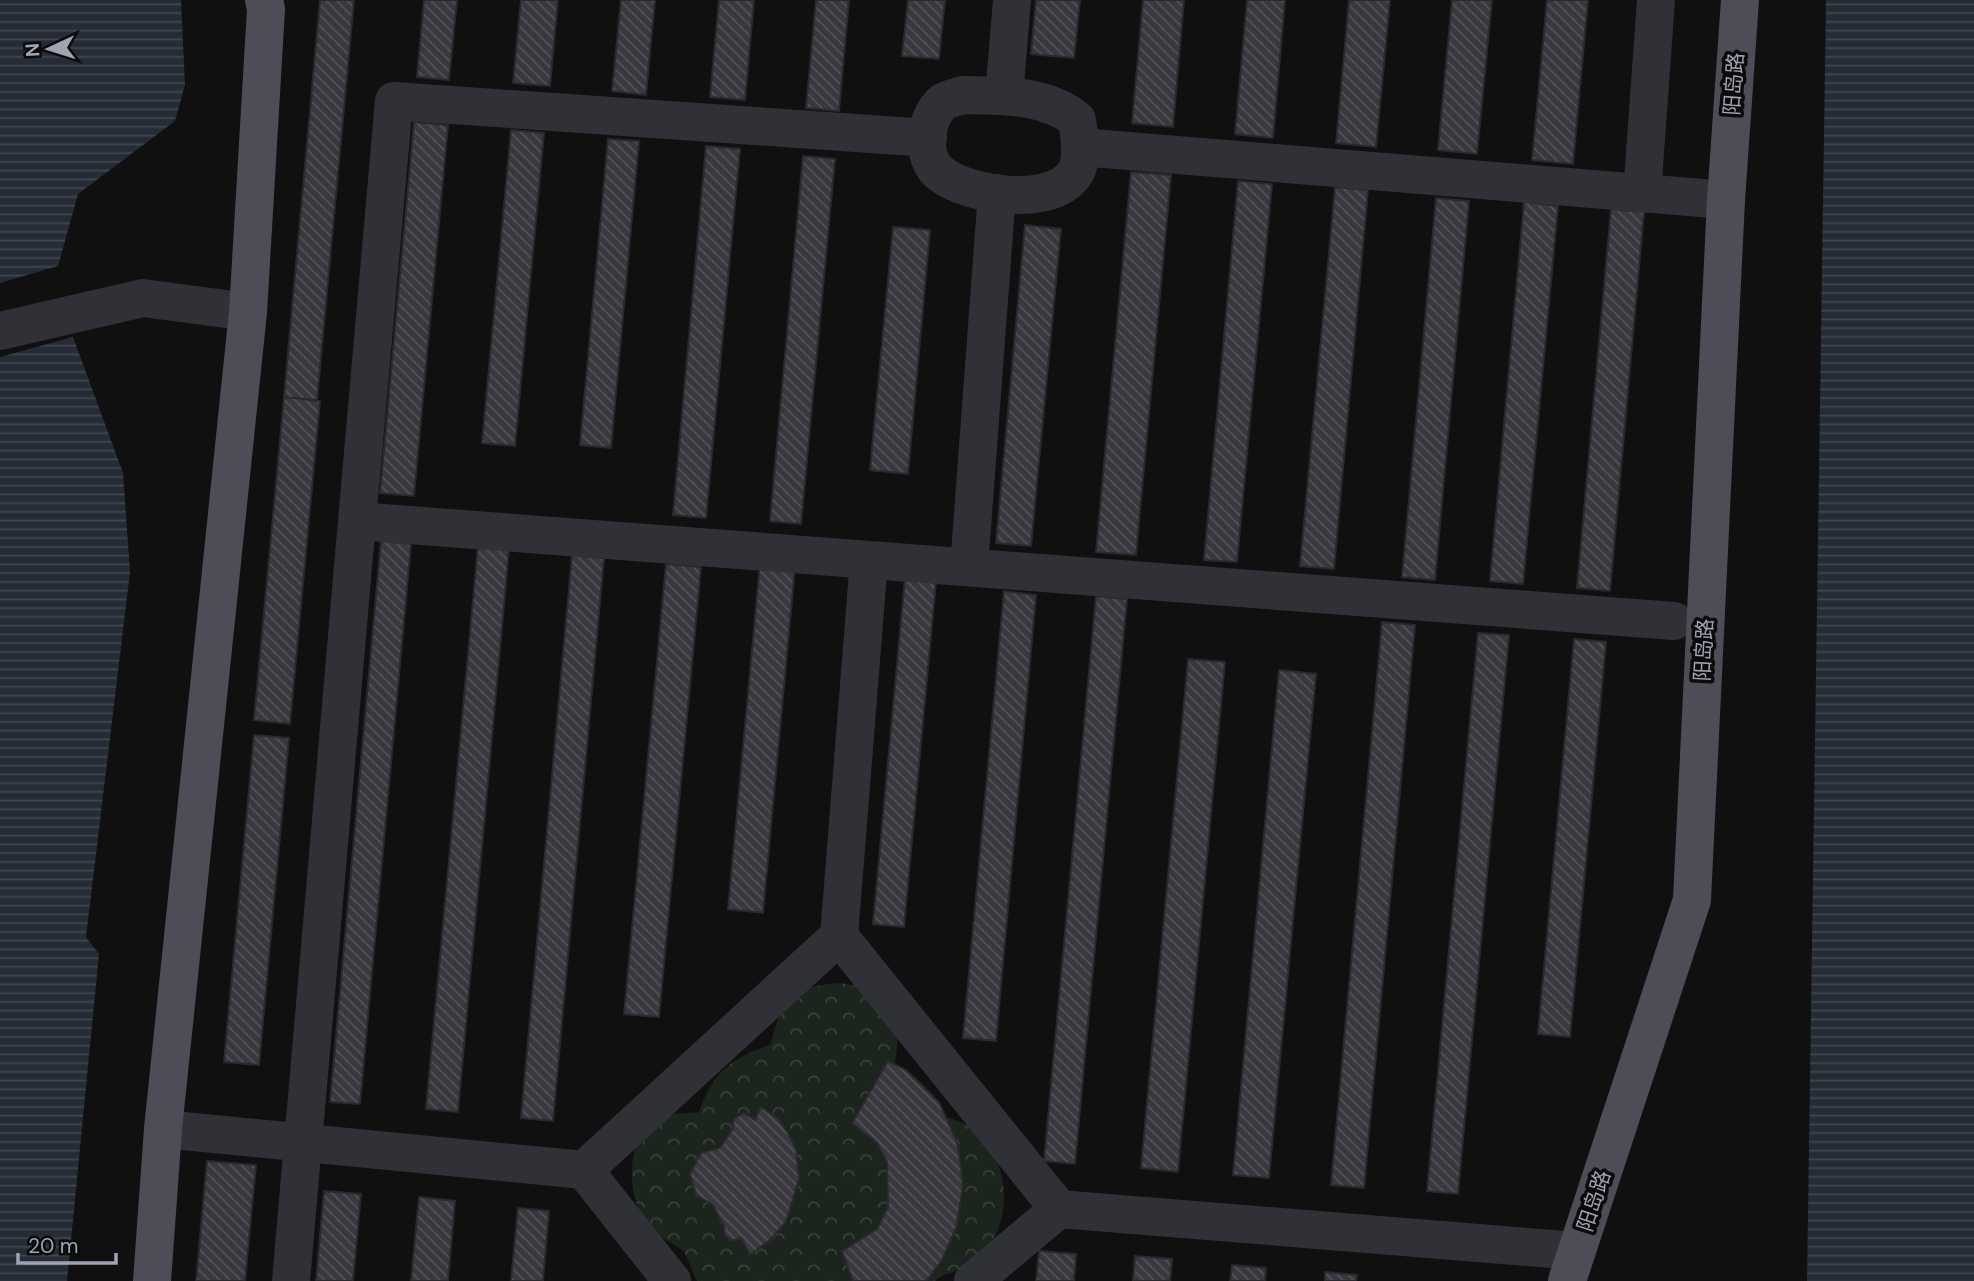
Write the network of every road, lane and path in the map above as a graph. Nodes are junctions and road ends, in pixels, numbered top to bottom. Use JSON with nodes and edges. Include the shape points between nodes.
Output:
{"nodes":[{"id":1,"x":264,"y":0,"type":"edge"},
{"id":2,"x":1012,"y":0,"type":"edge"},
{"id":3,"x":1656,"y":0,"type":"edge"},
{"id":4,"x":1740,"y":0,"type":"edge"},
{"id":5,"x":1004,"y":96,"type":"junction"},
{"id":6,"x":928,"y":138,"type":"junction"},
{"id":7,"x":1080,"y":148,"type":"junction"},
{"id":8,"x":997,"y":193,"type":"junction"},
{"id":9,"x":1642,"y":194,"type":"junction"},
{"id":10,"x":1726,"y":200,"type":"junction"},
{"id":11,"x":248,"y":312,"type":"junction"},
{"id":12,"x":0,"y":331,"type":"edge"},
{"id":13,"x":357,"y":521,"type":"junction"},
{"id":14,"x":869,"y":560,"type":"junction"},
{"id":15,"x":969,"y":568,"type":"junction"},
{"id":16,"x":1674,"y":621,"type":"dead end"},
{"id":17,"x":839,"y":936,"type":"junction"},
{"id":18,"x":163,"y":1129,"type":"junction"},
{"id":19,"x":303,"y":1142,"type":"junction"},
{"id":20,"x":584,"y":1170,"type":"junction"},
{"id":21,"x":1059,"y":1209,"type":"junction"},
{"id":22,"x":1572,"y":1266,"type":"edge"},
{"id":23,"x":152,"y":1281,"type":"edge"},
{"id":24,"x":291,"y":1281,"type":"edge"},
{"id":25,"x":672,"y":1281,"type":"edge"},
{"id":26,"x":973,"y":1281,"type":"edge"}],
"edges":[{"from":1,"to":11,"type":"main road"},
{"from":2,"to":5,"type":"street"},
{"from":3,"to":9,"type":"street"},
{"from":4,"to":10,"type":"main road","name":"阳岛路"},
{"from":5,"to":6,"type":"street","via":[[963,95],[943,102],[929,123]]},
{"from":5,"to":7,"type":"street","via":[[1060,106],[1077,120]]},
{"from":6,"to":8,"type":"street","via":[[927,151],[938,173],[960,186]]},
{"from":6,"to":13,"type":"street","via":[[394,101]]},
{"from":7,"to":8,"type":"street","via":[[1075,172],[1055,189],[1026,195]]},
{"from":7,"to":9,"type":"street"},
{"from":8,"to":15,"type":"street"},
{"from":9,"to":10,"type":"street"},
{"from":10,"to":22,"type":"main road","name":"阳岛路","via":[[1692,900]]},
{"from":11,"to":12,"type":"street","via":[[144,298]]},
{"from":11,"to":18,"type":"main road"},
{"from":13,"to":14,"type":"street"},
{"from":13,"to":19,"type":"street"},
{"from":14,"to":15,"type":"street"},
{"from":14,"to":17,"type":"street"},
{"from":15,"to":16,"type":"street"},
{"from":17,"to":20,"type":"street"},
{"from":17,"to":21,"type":"street"},
{"from":18,"to":19,"type":"street"},
{"from":18,"to":23,"type":"main road"},
{"from":19,"to":20,"type":"street"},
{"from":19,"to":24,"type":"street"},
{"from":20,"to":25,"type":"street"},
{"from":21,"to":22,"type":"street"},
{"from":21,"to":26,"type":"street"}]}
